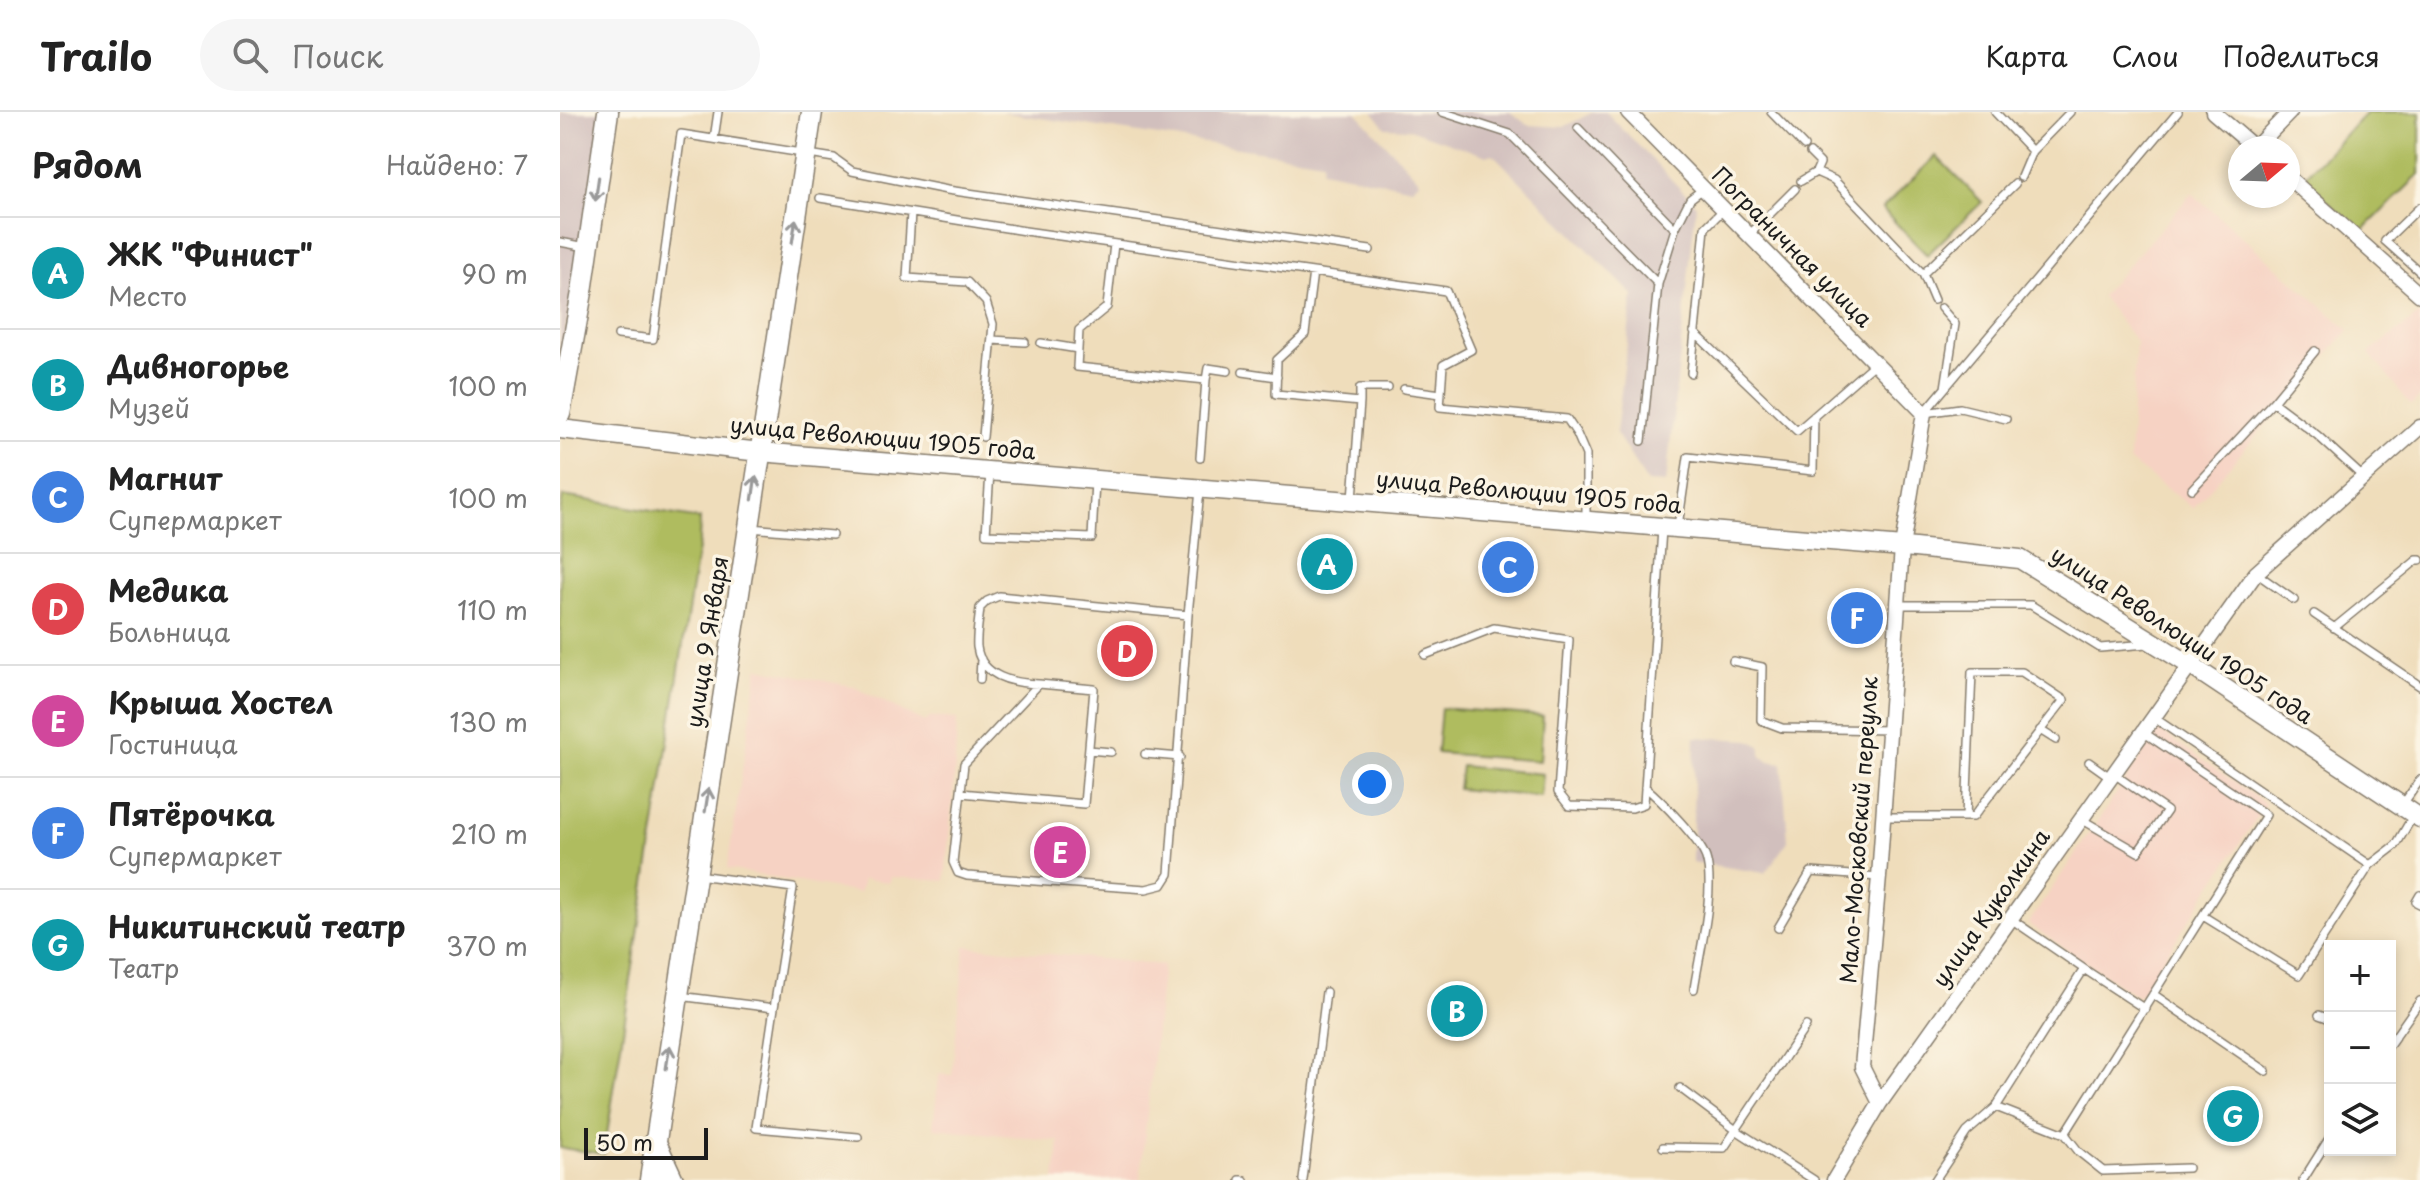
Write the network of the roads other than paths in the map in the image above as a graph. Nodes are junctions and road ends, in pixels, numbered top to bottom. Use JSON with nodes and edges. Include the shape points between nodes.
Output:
{"nodes":[{"id":1,"x":608,"y":112,"type":"edge"},
{"id":2,"x":718,"y":112,"type":"edge"},
{"id":3,"x":812,"y":112,"type":"edge"},
{"id":4,"x":1442,"y":112,"type":"edge"},
{"id":5,"x":1628,"y":112,"type":"edge"},
{"id":6,"x":1771,"y":112,"type":"edge"},
{"id":7,"x":1995,"y":112,"type":"edge"},
{"id":8,"x":2070,"y":112,"type":"edge"},
{"id":9,"x":2178,"y":112,"type":"edge"},
{"id":10,"x":2213,"y":112,"type":"edge"},
{"id":11,"x":2290,"y":112,"type":"edge"},
{"id":12,"x":1578,"y":128,"type":"dead end"},
{"id":13,"x":2241,"y":136,"type":"edge"},
{"id":14,"x":2267,"y":136,"type":"edge"},
{"id":15,"x":714,"y":139,"type":"junction"},
{"id":16,"x":1804,"y":146,"type":"dead end"},
{"id":17,"x":2032,"y":151,"type":"junction"},
{"id":18,"x":806,"y":153,"type":"junction"},
{"id":19,"x":1810,"y":153,"type":"dead end"},
{"id":20,"x":1816,"y":172,"type":"junction"},
{"id":21,"x":2021,"y":177,"type":"dead end"},
{"id":22,"x":1801,"y":181,"type":"dead end"},
{"id":23,"x":2015,"y":184,"type":"dead end"},
{"id":24,"x":2300,"y":188,"type":"edge"},
{"id":25,"x":1703,"y":189,"type":"junction"},
{"id":26,"x":1795,"y":189,"type":"dead end"},
{"id":27,"x":820,"y":198,"type":"dead end"},
{"id":28,"x":2420,"y":207,"type":"edge"},
{"id":29,"x":1724,"y":209,"type":"junction"},
{"id":30,"x":911,"y":213,"type":"junction"},
{"id":31,"x":1675,"y":229,"type":"junction"},
{"id":32,"x":1749,"y":235,"type":"junction"},
{"id":33,"x":560,"y":242,"type":"edge"},
{"id":34,"x":1114,"y":244,"type":"junction"},
{"id":35,"x":588,"y":247,"type":"junction"},
{"id":36,"x":1370,"y":250,"type":"dead end"},
{"id":37,"x":1313,"y":272,"type":"junction"},
{"id":38,"x":2420,"y":272,"type":"edge"},
{"id":39,"x":1923,"y":274,"type":"junction"},
{"id":40,"x":1658,"y":284,"type":"junction"},
{"id":41,"x":2420,"y":295,"type":"edge"},
{"id":42,"x":1934,"y":300,"type":"dead end"},
{"id":43,"x":1941,"y":308,"type":"dead end"},
{"id":44,"x":1694,"y":332,"type":"junction"},
{"id":45,"x":618,"y":335,"type":"dead end"},
{"id":46,"x":992,"y":340,"type":"junction"},
{"id":47,"x":1025,"y":342,"type":"dead end"},
{"id":48,"x":1041,"y":343,"type":"dead end"},
{"id":49,"x":1078,"y":349,"type":"junction"},
{"id":50,"x":2315,"y":351,"type":"dead end"},
{"id":51,"x":1875,"y":363,"type":"junction"},
{"id":52,"x":1228,"y":371,"type":"dead end"},
{"id":53,"x":1243,"y":372,"type":"dead end"},
{"id":54,"x":1691,"y":373,"type":"dead end"},
{"id":55,"x":1277,"y":377,"type":"junction"},
{"id":56,"x":1206,"y":380,"type":"junction"},
{"id":57,"x":1388,"y":388,"type":"dead end"},
{"id":58,"x":1404,"y":389,"type":"dead end"},
{"id":59,"x":1944,"y":390,"type":"junction"},
{"id":60,"x":1441,"y":394,"type":"junction"},
{"id":61,"x":1360,"y":402,"type":"junction"},
{"id":62,"x":2273,"y":402,"type":"junction"},
{"id":63,"x":1924,"y":413,"type":"junction"},
{"id":64,"x":560,"y":414,"type":"edge"},
{"id":65,"x":1814,"y":416,"type":"junction"},
{"id":66,"x":2006,"y":419,"type":"dead end"},
{"id":67,"x":2420,"y":427,"type":"edge"},
{"id":68,"x":560,"y":429,"type":"edge"},
{"id":69,"x":983,"y":437,"type":"dead end"},
{"id":70,"x":1642,"y":441,"type":"dead end"},
{"id":71,"x":760,"y":452,"type":"junction"},
{"id":72,"x":1200,"y":458,"type":"dead end"},
{"id":73,"x":990,"y":472,"type":"junction"},
{"id":74,"x":2363,"y":477,"type":"junction"},
{"id":75,"x":1095,"y":481,"type":"junction"},
{"id":76,"x":2192,"y":489,"type":"dead end"},
{"id":77,"x":1200,"y":490,"type":"junction"},
{"id":78,"x":1353,"y":501,"type":"junction"},
{"id":79,"x":1586,"y":521,"type":"junction"},
{"id":80,"x":749,"y":528,"type":"junction"},
{"id":81,"x":1670,"y":528,"type":"junction"},
{"id":82,"x":832,"y":535,"type":"dead end"},
{"id":83,"x":1902,"y":547,"type":"junction"},
{"id":84,"x":2420,"y":560,"type":"edge"},
{"id":85,"x":2256,"y":573,"type":"junction"},
{"id":86,"x":2294,"y":600,"type":"dead end"},
{"id":87,"x":1898,"y":605,"type":"junction"},
{"id":88,"x":2314,"y":614,"type":"dead end"},
{"id":89,"x":1188,"y":615,"type":"junction"},
{"id":90,"x":2334,"y":628,"type":"junction"},
{"id":91,"x":2155,"y":643,"type":"junction"},
{"id":92,"x":1425,"y":655,"type":"dead end"},
{"id":93,"x":981,"y":659,"type":"junction"},
{"id":94,"x":1733,"y":661,"type":"dead end"},
{"id":95,"x":2190,"y":665,"type":"junction"},
{"id":96,"x":980,"y":679,"type":"dead end"},
{"id":97,"x":1039,"y":684,"type":"junction"},
{"id":98,"x":2420,"y":686,"type":"edge"},
{"id":99,"x":2153,"y":717,"type":"junction"},
{"id":100,"x":1889,"y":730,"type":"junction"},
{"id":101,"x":2040,"y":730,"type":"junction"},
{"id":102,"x":2143,"y":732,"type":"junction"},
{"id":103,"x":2056,"y":740,"type":"dead end"},
{"id":104,"x":1089,"y":750,"type":"junction"},
{"id":105,"x":1111,"y":752,"type":"dead end"},
{"id":106,"x":1145,"y":754,"type":"dead end"},
{"id":107,"x":1180,"y":757,"type":"junction"},
{"id":108,"x":2089,"y":762,"type":"dead end"},
{"id":109,"x":2112,"y":776,"type":"junction"},
{"id":110,"x":2420,"y":780,"type":"edge"},
{"id":111,"x":1645,"y":787,"type":"junction"},
{"id":112,"x":961,"y":793,"type":"junction"},
{"id":113,"x":2412,"y":812,"type":"edge"},
{"id":114,"x":1883,"y":817,"type":"junction"},
{"id":115,"x":1966,"y":817,"type":"junction"},
{"id":116,"x":2081,"y":819,"type":"junction"},
{"id":117,"x":2370,"y":865,"type":"junction"},
{"id":118,"x":695,"y":875,"type":"junction"},
{"id":119,"x":1879,"y":877,"type":"junction"},
{"id":120,"x":2420,"y":895,"type":"edge"},
{"id":121,"x":2420,"y":904,"type":"edge"},
{"id":122,"x":2203,"y":916,"type":"junction"},
{"id":123,"x":2011,"y":919,"type":"junction"},
{"id":124,"x":1778,"y":928,"type":"dead end"},
{"id":125,"x":2084,"y":969,"type":"junction"},
{"id":126,"x":1694,"y":989,"type":"dead end"},
{"id":127,"x":1326,"y":992,"type":"dead end"},
{"id":128,"x":2153,"y":994,"type":"junction"},
{"id":129,"x":677,"y":995,"type":"junction"},
{"id":130,"x":2420,"y":1001,"type":"edge"},
{"id":131,"x":774,"y":1008,"type":"junction"},
{"id":132,"x":2145,"y":1009,"type":"junction"},
{"id":133,"x":2319,"y":1015,"type":"dead end"},
{"id":134,"x":2324,"y":1017,"type":"edge"},
{"id":135,"x":1806,"y":1026,"type":"dead end"},
{"id":136,"x":2396,"y":1035,"type":"edge"},
{"id":137,"x":2266,"y":1071,"type":"dead end"},
{"id":138,"x":1680,"y":1088,"type":"dead end"},
{"id":139,"x":1880,"y":1103,"type":"junction"},
{"id":140,"x":1996,"y":1107,"type":"junction"},
{"id":141,"x":1736,"y":1130,"type":"junction"},
{"id":142,"x":2065,"y":1134,"type":"junction"},
{"id":143,"x":858,"y":1137,"type":"dead end"},
{"id":144,"x":655,"y":1143,"type":"junction"},
{"id":145,"x":1663,"y":1147,"type":"dead end"},
{"id":146,"x":2324,"y":1147,"type":"edge"},
{"id":147,"x":2188,"y":1168,"type":"dead end"},
{"id":148,"x":650,"y":1180,"type":"edge"},
{"id":149,"x":672,"y":1180,"type":"edge"},
{"id":150,"x":1303,"y":1180,"type":"edge"},
{"id":151,"x":1814,"y":1180,"type":"edge"},
{"id":152,"x":1834,"y":1180,"type":"edge"},
{"id":153,"x":1935,"y":1180,"type":"edge"},
{"id":154,"x":2303,"y":1180,"type":"edge"}],
"edges":[{"from":1,"to":35,"type":"main road","one_way":true},
{"from":2,"to":15,"type":"lane"},
{"from":3,"to":18,"type":"main road","name":"улица 9 Января"},
{"from":4,"to":40,"type":"lane","via":[[1510,134]]},
{"from":5,"to":25,"type":"street","name":"Пограничная улица"},
{"from":6,"to":16,"type":"lane"},
{"from":7,"to":17,"type":"lane"},
{"from":8,"to":17,"type":"lane"},
{"from":9,"to":59,"type":"lane"},
{"from":10,"to":13,"type":"street"},
{"from":11,"to":14,"type":"street"},
{"from":12,"to":31,"type":"lane"},
{"from":15,"to":18,"type":"lane"},
{"from":15,"to":45,"type":"lane","via":[[681,134],[653,339]]},
{"from":17,"to":21,"type":"lane"},
{"from":18,"to":36,"type":"lane","via":[[834,158],[852,171],[947,190]]},
{"from":71,"to":18,"type":"main road","name":"улица 9 Января","one_way":true},
{"from":19,"to":20,"type":"lane","via":[[1820,163]]},
{"from":20,"to":22,"type":"lane"},
{"from":20,"to":39,"type":"lane","via":[[1834,180]]},
{"from":23,"to":39,"type":"lane"},
{"from":24,"to":41,"type":"street"},
{"from":25,"to":29,"type":"street","name":"Пограничная улица"},
{"from":25,"to":31,"type":"lane","via":[[1690,199]]},
{"from":26,"to":32,"type":"lane"},
{"from":27,"to":30,"type":"lane"},
{"from":28,"to":38,"type":"lane","via":[[2385,241]]},
{"from":29,"to":32,"type":"street","name":"Пограничная улица"},
{"from":29,"to":44,"type":"lane","via":[[1705,228]]},
{"from":30,"to":34,"type":"lane"},
{"from":30,"to":46,"type":"lane","via":[[907,278],[967,282],[986,302]]},
{"from":31,"to":40,"type":"lane"},
{"from":32,"to":51,"type":"street","name":"Пограничная улица"},
{"from":33,"to":35,"type":"lane"},
{"from":34,"to":37,"type":"lane"},
{"from":34,"to":49,"type":"lane","via":[[1107,307],[1079,330]]},
{"from":35,"to":64,"type":"main road"},
{"from":37,"to":55,"type":"lane","via":[[1305,334],[1277,360]]},
{"from":37,"to":60,"type":"lane","via":[[1446,291],[1471,350],[1443,365]]},
{"from":39,"to":42,"type":"lane"},
{"from":40,"to":70,"type":"lane"},
{"from":43,"to":59,"type":"lane","via":[[1955,324]]},
{"from":44,"to":54,"type":"lane"},
{"from":44,"to":65,"type":"lane","via":[[1797,431]]},
{"from":46,"to":47,"type":"lane"},
{"from":46,"to":69,"type":"lane"},
{"from":48,"to":49,"type":"lane"},
{"from":49,"to":56,"type":"lane","via":[[1077,367]]},
{"from":50,"to":62,"type":"lane"},
{"from":51,"to":63,"type":"street","name":"Пограничная улица"},
{"from":51,"to":65,"type":"lane"},
{"from":52,"to":56,"type":"lane","via":[[1208,368]]},
{"from":53,"to":55,"type":"lane"},
{"from":55,"to":61,"type":"lane","via":[[1276,394]]},
{"from":56,"to":72,"type":"lane"},
{"from":57,"to":61,"type":"lane","via":[[1360,388]]},
{"from":58,"to":60,"type":"lane"},
{"from":59,"to":63,"type":"lane"},
{"from":60,"to":79,"type":"lane","via":[[1440,407],[1567,419],[1586,455]]},
{"from":61,"to":78,"type":"lane"},
{"from":62,"to":74,"type":"lane"},
{"from":62,"to":76,"type":"lane"},
{"from":63,"to":66,"type":"lane","via":[[1960,408]]},
{"from":63,"to":83,"type":"street","name":"Мало-Московский переулок"},
{"from":65,"to":81,"type":"lane","via":[[1813,471],[1688,457]]},
{"from":67,"to":74,"type":"street","name":"улица Куколкина"},
{"from":68,"to":71,"type":"street","name":"улица Революции 1905 года"},
{"from":71,"to":73,"type":"street","name":"улица Революции 1905 года"},
{"from":80,"to":71,"type":"main road","name":"улица 9 Января","one_way":true},
{"from":73,"to":75,"type":"street","name":"улица Революции 1905 года"},
{"from":73,"to":75,"type":"lane","via":[[986,534],[1092,538]]},
{"from":74,"to":85,"type":"street","name":"улица Куколкина"},
{"from":75,"to":77,"type":"street","name":"улица Революции 1905 года"},
{"from":77,"to":78,"type":"street","name":"улица Революции 1905 года"},
{"from":77,"to":89,"type":"lane"},
{"from":78,"to":79,"type":"street","name":"улица Революции 1905 года"},
{"from":79,"to":81,"type":"street","name":"улица Революции 1905 года"},
{"from":80,"to":82,"type":"lane"},
{"from":118,"to":80,"type":"main road","name":"улица 9 Января","one_way":true},
{"from":81,"to":83,"type":"street","name":"улица Революции 1905 года"},
{"from":81,"to":111,"type":"lane"},
{"from":83,"to":87,"type":"street","name":"Мало-Московский переулок"},
{"from":83,"to":91,"type":"street","name":"улица Революции 1905 года","via":[[2020,559]]},
{"from":84,"to":90,"type":"lane"},
{"from":85,"to":86,"type":"lane"},
{"from":85,"to":95,"type":"street","name":"улица Куколкина"},
{"from":87,"to":91,"type":"lane","via":[[2031,605],[2100,648]]},
{"from":87,"to":100,"type":"street","name":"Мало-Московский переулок"},
{"from":88,"to":90,"type":"lane"},
{"from":89,"to":93,"type":"lane","via":[[999,596],[980,608]]},
{"from":89,"to":107,"type":"lane"},
{"from":90,"to":98,"type":"lane"},
{"from":91,"to":95,"type":"street","name":"улица Революции 1905 года"},
{"from":92,"to":111,"type":"lane","via":[[1494,628],[1569,640],[1558,792],[1569,806],[1632,808],[1644,804]]},
{"from":93,"to":96,"type":"lane"},
{"from":93,"to":97,"type":"lane","via":[[991,676]]},
{"from":94,"to":100,"type":"lane","via":[[1762,667],[1761,720],[1782,728]]},
{"from":95,"to":99,"type":"street","name":"улица Куколкина"},
{"from":95,"to":113,"type":"street","name":"улица Революции 1905 года"},
{"from":97,"to":104,"type":"lane","via":[[1094,689]]},
{"from":97,"to":112,"type":"lane","via":[[964,764]]},
{"from":99,"to":102,"type":"street","name":"улица Куколкина"},
{"from":99,"to":117,"type":"lane"},
{"from":100,"to":114,"type":"street","name":"Мало-Московский переулок"},
{"from":101,"to":103,"type":"lane"},
{"from":101,"to":115,"type":"lane","via":[[1973,817]]},
{"from":101,"to":115,"type":"lane","via":[[2064,700],[2022,672],[1972,672]]},
{"from":102,"to":109,"type":"street","name":"улица Куколкина"},
{"from":102,"to":122,"type":"lane","via":[[2266,815]]},
{"from":104,"to":105,"type":"lane"},
{"from":104,"to":112,"type":"lane","via":[[1084,804]]},
{"from":106,"to":107,"type":"lane"},
{"from":107,"to":112,"type":"lane","via":[[1169,874],[1162,885],[1146,889],[958,873],[953,862]]},
{"from":108,"to":109,"type":"lane"},
{"from":109,"to":116,"type":"street","name":"улица Куколкина"},
{"from":109,"to":116,"type":"lane","via":[[2167,811],[2138,852]]},
{"from":110,"to":113,"type":"lane"},
{"from":111,"to":126,"type":"lane","via":[[1665,803],[1706,856],[1710,883]]},
{"from":113,"to":117,"type":"lane","via":[[2396,845]]},
{"from":114,"to":115,"type":"lane"},
{"from":114,"to":119,"type":"street","name":"Мало-Московский переулок"},
{"from":116,"to":123,"type":"street","name":"улица Куколкина"},
{"from":117,"to":122,"type":"lane","via":[[2299,975]]},
{"from":118,"to":129,"type":"main road","name":"улица 9 Января"},
{"from":118,"to":131,"type":"lane","via":[[793,888]]},
{"from":119,"to":124,"type":"lane","via":[[1811,872]]},
{"from":119,"to":139,"type":"street","name":"Мало-Московский переулок","via":[[1862,1067]]},
{"from":120,"to":121,"type":"lane"},
{"from":122,"to":128,"type":"lane"},
{"from":123,"to":125,"type":"lane"},
{"from":123,"to":139,"type":"street","name":"улица Куколкина"},
{"from":125,"to":132,"type":"lane"},
{"from":125,"to":140,"type":"lane"},
{"from":127,"to":150,"type":"lane"},
{"from":128,"to":132,"type":"lane"},
{"from":128,"to":137,"type":"lane"},
{"from":129,"to":131,"type":"lane"},
{"from":144,"to":129,"type":"main road","name":"улица 9 Января","one_way":true},
{"from":130,"to":136,"type":"lane"},
{"from":131,"to":143,"type":"lane","via":[[756,1128]]},
{"from":132,"to":142,"type":"lane"},
{"from":133,"to":134,"type":"lane"},
{"from":135,"to":141,"type":"lane"},
{"from":138,"to":141,"type":"lane"},
{"from":139,"to":152,"type":"street","name":"улица Куколкина"},
{"from":140,"to":142,"type":"lane"},
{"from":140,"to":153,"type":"lane","via":[[1967,1132]]},
{"from":141,"to":145,"type":"lane","via":[[1724,1148]]},
{"from":141,"to":151,"type":"lane"},
{"from":142,"to":147,"type":"lane","via":[[2103,1171]]},
{"from":144,"to":148,"type":"main road","name":"улица 9 Января"},
{"from":144,"to":149,"type":"main road"},
{"from":146,"to":154,"type":"lane"}]}
